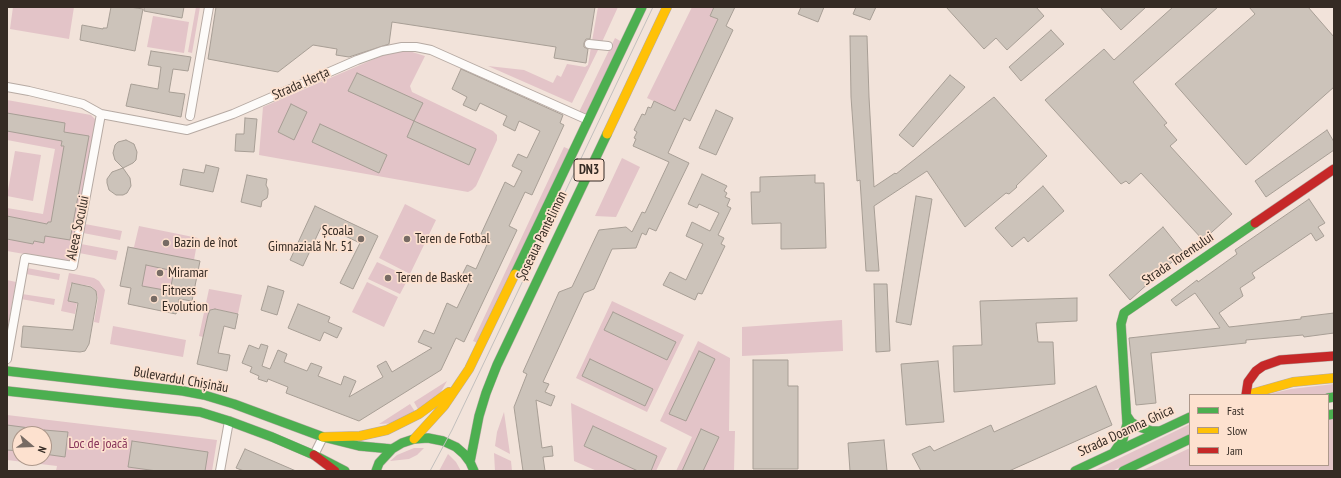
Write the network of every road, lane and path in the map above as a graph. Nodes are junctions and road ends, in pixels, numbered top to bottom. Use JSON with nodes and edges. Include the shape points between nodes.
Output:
{"nodes":[{"id":1,"x":209,"y":7,"type":"edge"},
{"id":2,"x":642,"y":7,"type":"edge"},
{"id":3,"x":667,"y":7,"type":"edge"},
{"id":4,"x":589,"y":44,"type":"dead end"},
{"id":5,"x":608,"y":46,"type":"dead end"},
{"id":6,"x":7,"y":87,"type":"edge"},
{"id":7,"x":101,"y":114,"type":"junction"},
{"id":8,"x":190,"y":116,"type":"dead end"},
{"id":9,"x":588,"y":120,"type":"junction"},
{"id":10,"x":1334,"y":169,"type":"edge"},
{"id":11,"x":1334,"y":356,"type":"edge"},
{"id":12,"x":7,"y":359,"type":"edge"},
{"id":13,"x":7,"y":371,"type":"edge"},
{"id":14,"x":1334,"y":378,"type":"edge"},
{"id":15,"x":458,"y":386,"type":"junction"},
{"id":16,"x":7,"y":391,"type":"edge"},
{"id":17,"x":1247,"y":394,"type":"edge"},
{"id":18,"x":1251,"y":394,"type":"edge"},
{"id":19,"x":1127,"y":416,"type":"junction"},
{"id":20,"x":1189,"y":417,"type":"edge"},
{"id":21,"x":229,"y":421,"type":"junction"},
{"id":22,"x":1159,"y":431,"type":"junction"},
{"id":23,"x":323,"y":437,"type":"junction"},
{"id":24,"x":414,"y":439,"type":"junction"},
{"id":25,"x":1189,"y":439,"type":"edge"},
{"id":26,"x":392,"y":450,"type":"junction"},
{"id":27,"x":1114,"y":452,"type":"junction"},
{"id":28,"x":314,"y":455,"type":"junction"},
{"id":29,"x":472,"y":467,"type":"edge"},
{"id":30,"x":220,"y":471,"type":"edge"},
{"id":31,"x":335,"y":471,"type":"edge"},
{"id":32,"x":345,"y":471,"type":"edge"},
{"id":33,"x":376,"y":471,"type":"edge"},
{"id":34,"x":1074,"y":471,"type":"edge"},
{"id":35,"x":1123,"y":471,"type":"edge"}],
"edges":[{"from":1,"to":8,"type":"street"},
{"from":2,"to":9,"type":"main road","name":"Șoseaua Pantelimon","number":"DN3"},
{"from":3,"to":29,"type":"main road","name":"Șoseaua Pantelimon","number":"DN3","via":[[497,365],[479,416]]},
{"from":4,"to":5,"type":"street"},
{"from":6,"to":7,"type":"street","name":"Strada Herța","via":[[83,104]]},
{"from":7,"to":9,"type":"street","name":"Strada Herța","via":[[187,130],[233,114],[357,60],[389,50],[416,46],[431,50]]},
{"from":7,"to":12,"type":"street","name":"Aleea Socului","via":[[73,266],[25,258]]},
{"from":9,"to":15,"type":"main road","name":"Șoseaua Pantelimon","number":"DN3","via":[[478,352]]},
{"from":10,"to":19,"type":"main road","name":"Strada Torentului","via":[[1124,313],[1121,324]]},
{"from":11,"to":17,"type":"main road","via":[[1280,360],[1263,366],[1248,382]]},
{"from":13,"to":23,"type":"main road","name":"Bulevardul Chișinău","via":[[204,395]]},
{"from":14,"to":18,"type":"main road","via":[[1293,382]]},
{"from":15,"to":23,"type":"main road","via":[[418,414],[387,430],[360,436]]},
{"from":15,"to":24,"type":"main road","name":"Șoseaua Pantelimon","number":"DN3"},
{"from":16,"to":21,"type":"main road","name":"Bulevardul Chișinău","via":[[180,409]]},
{"from":19,"to":22,"type":"main road","via":[[1138,427]]},
{"from":19,"to":27,"type":"main road","name":"Strada Torentului","via":[[1126,432]]},
{"from":20,"to":22,"type":"main road","name":"Strada Doamna Ghica"},
{"from":21,"to":28,"type":"main road","name":"Bulevardul Chișinău"},
{"from":21,"to":30,"type":"street"},
{"from":22,"to":27,"type":"main road","name":"Strada Doamna Ghica"},
{"from":23,"to":26,"type":"main road","name":"Bulevardul Chișinău","via":[[359,446]]},
{"from":23,"to":28,"type":"street"},
{"from":24,"to":26,"type":"main road","number":"DN3"},
{"from":24,"to":29,"type":"main road","number":"DN3","via":[[428,438],[445,442],[464,454]]},
{"from":25,"to":35,"type":"main road"},
{"from":26,"to":33,"type":"main road","number":"DN3","via":[[379,463]]},
{"from":27,"to":34,"type":"main road","name":"Strada Doamna Ghica"},
{"from":28,"to":31,"type":"main road"},
{"from":28,"to":32,"type":"main road","name":"Bulevardul Chișinău"}]}
